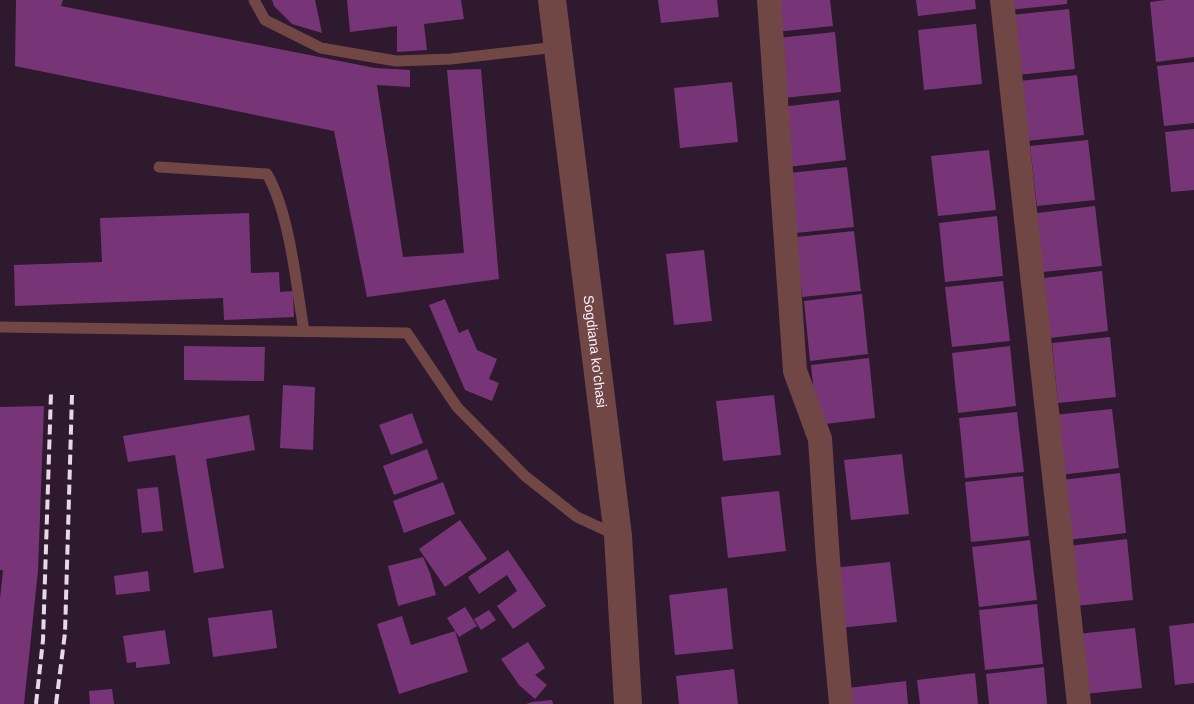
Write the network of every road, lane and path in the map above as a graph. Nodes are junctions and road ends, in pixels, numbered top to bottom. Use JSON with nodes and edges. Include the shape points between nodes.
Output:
{"nodes":[{"id":1,"x":254,"y":0,"type":"edge"},
{"id":2,"x":552,"y":0,"type":"edge"},
{"id":3,"x":769,"y":0,"type":"edge"},
{"id":4,"x":1002,"y":0,"type":"edge"},
{"id":5,"x":557,"y":47,"type":"junction"},
{"id":6,"x":159,"y":167,"type":"dead end"},
{"id":7,"x":0,"y":327,"type":"edge"},
{"id":8,"x":304,"y":331,"type":"junction"},
{"id":9,"x":618,"y":536,"type":"junction"},
{"id":10,"x":628,"y":704,"type":"edge"},
{"id":11,"x":841,"y":704,"type":"edge"},
{"id":12,"x":1079,"y":704,"type":"edge"}],
"edges":[{"from":1,"to":5,"type":"lane","via":[[265,20],[321,48],[396,61]]},
{"from":2,"to":5,"type":"street","name":"Sogdiana ko'chasi"},
{"from":3,"to":11,"type":"street","via":[[795,371],[820,439]]},
{"from":4,"to":12,"type":"street"},
{"from":5,"to":9,"type":"street","name":"Sogdiana ko'chasi"},
{"from":6,"to":8,"type":"lane","via":[[267,174],[275,187],[289,245]]},
{"from":7,"to":8,"type":"lane"},
{"from":8,"to":9,"type":"lane","via":[[407,332],[457,407],[526,476],[577,517]]},
{"from":9,"to":10,"type":"street","name":"Sogdiana ko'chasi"}]}
